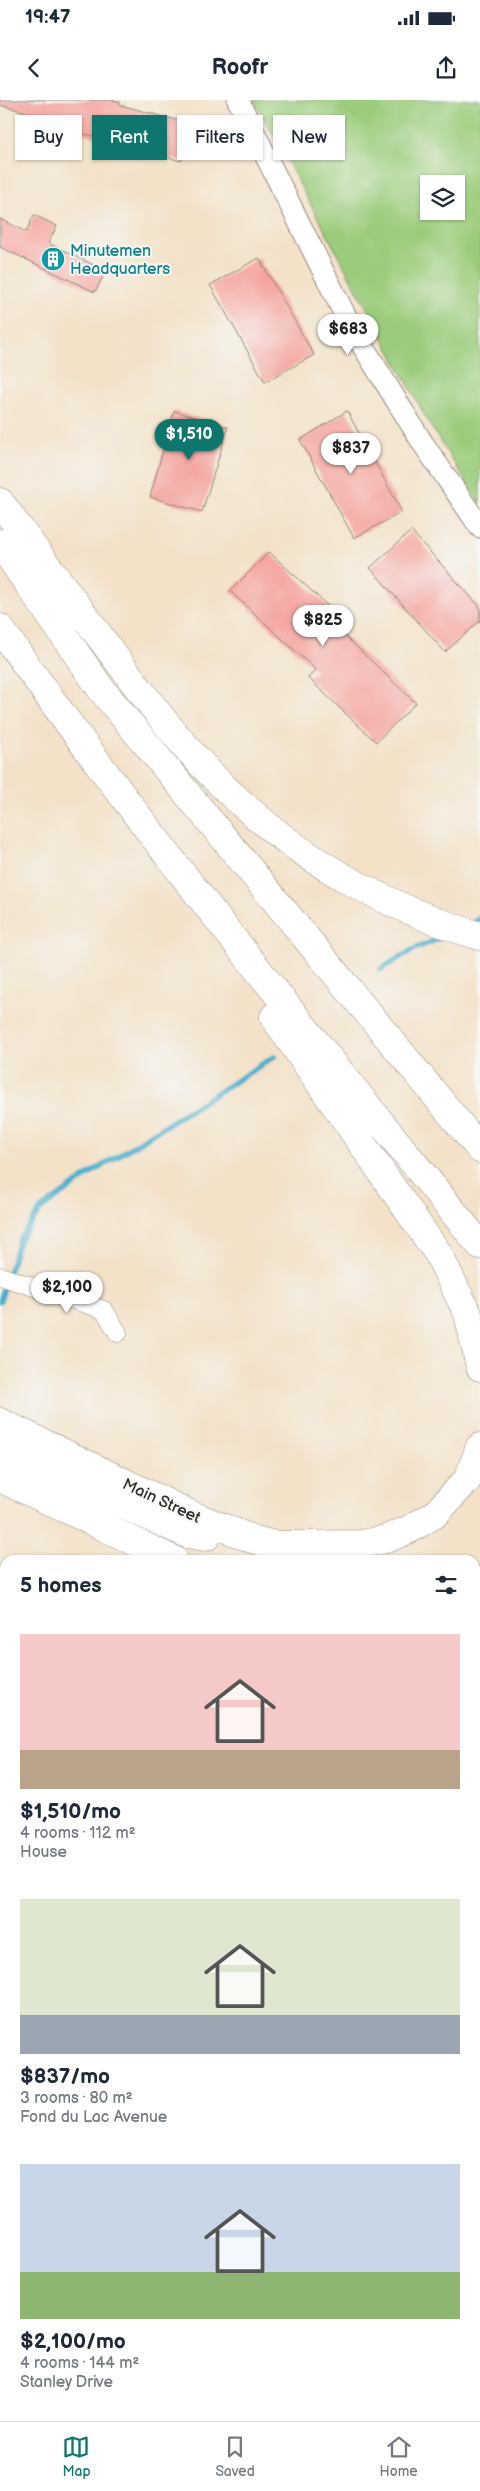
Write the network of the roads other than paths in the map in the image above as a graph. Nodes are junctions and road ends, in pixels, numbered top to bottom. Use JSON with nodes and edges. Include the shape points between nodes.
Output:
{"nodes":[{"id":1,"x":238,"y":100,"type":"edge"},
{"id":2,"x":0,"y":502,"type":"edge"},
{"id":3,"x":480,"y":528,"type":"edge"},
{"id":4,"x":0,"y":543,"type":"edge"},
{"id":5,"x":0,"y":628,"type":"edge"},
{"id":6,"x":211,"y":913,"type":"junction"},
{"id":7,"x":474,"y":934,"type":"edge"},
{"id":8,"x":480,"y":1149,"type":"edge"},
{"id":9,"x":480,"y":1245,"type":"edge"},
{"id":10,"x":0,"y":1276,"type":"edge"},
{"id":11,"x":118,"y":1333,"type":"dead end"},
{"id":12,"x":480,"y":1367,"type":"edge"},
{"id":13,"x":0,"y":1422,"type":"edge"},
{"id":14,"x":480,"y":1447,"type":"edge"},
{"id":15,"x":0,"y":1449,"type":"edge"},
{"id":16,"x":0,"y":1478,"type":"edge"},
{"id":17,"x":252,"y":1539,"type":"junction"},
{"id":18,"x":280,"y":1546,"type":"junction"},
{"id":19,"x":163,"y":1555,"type":"edge"},
{"id":20,"x":313,"y":1555,"type":"edge"}],
"edges":[{"from":1,"to":3,"type":"street","via":[[351,327]]},
{"from":2,"to":7,"type":"main road","via":[[138,688],[190,752],[240,803],[286,840],[340,875],[411,911]]},
{"from":4,"to":8,"type":"main road","via":[[101,689]]},
{"from":5,"to":6,"type":"main road","via":[[70,728]]},
{"from":6,"to":9,"type":"main road"},
{"from":6,"to":12,"type":"main road","via":[[267,1008],[439,1255],[468,1314]]},
{"from":10,"to":11,"type":"street","via":[[104,1310]]},
{"from":13,"to":17,"type":"main road","name":"Main Street","via":[[192,1515]]},
{"from":14,"to":18,"type":"main road","via":[[468,1479],[434,1516],[410,1529],[362,1544]]},
{"from":15,"to":17,"type":"main road","via":[[187,1534]]},
{"from":16,"to":19,"type":"main road"},
{"from":17,"to":18,"type":"main road","name":"Main Street"},
{"from":18,"to":20,"type":"main road","name":"Main Street"}]}
